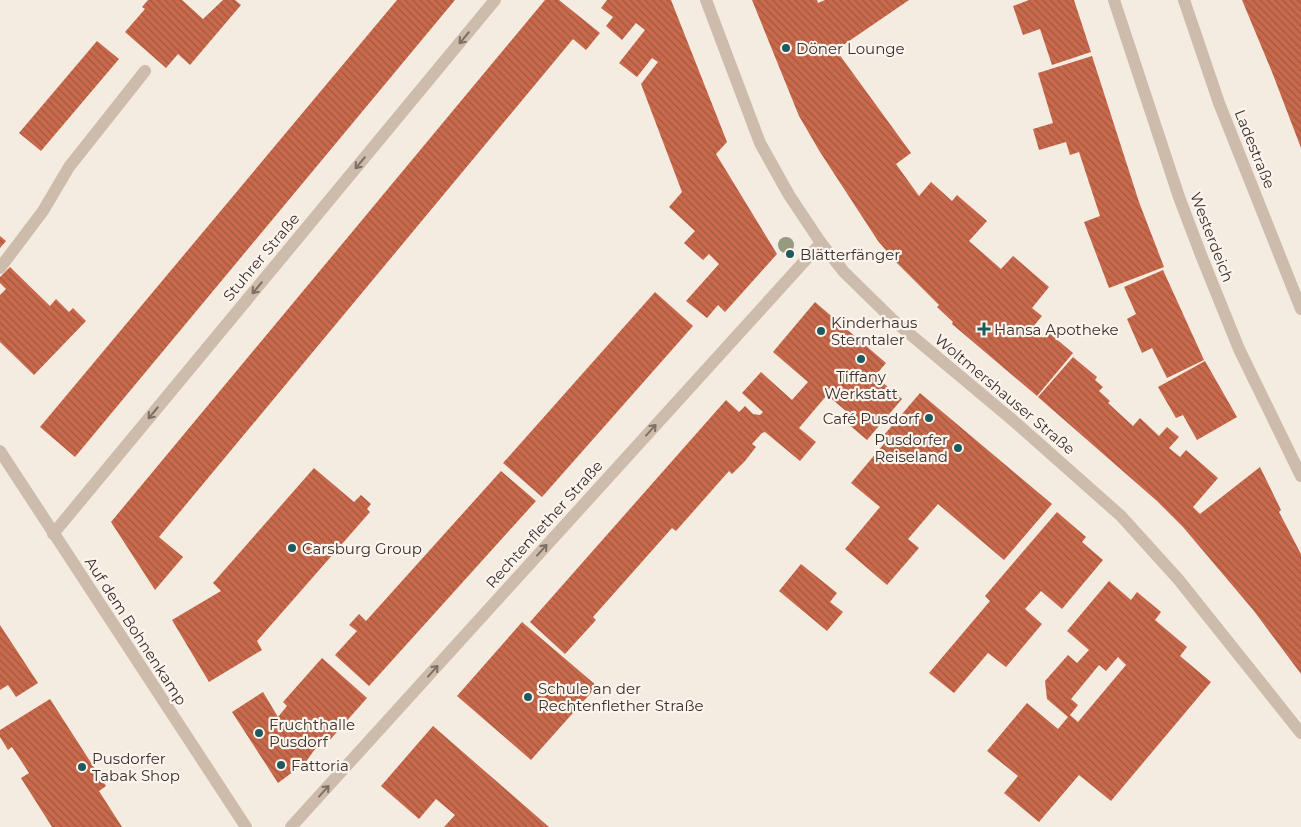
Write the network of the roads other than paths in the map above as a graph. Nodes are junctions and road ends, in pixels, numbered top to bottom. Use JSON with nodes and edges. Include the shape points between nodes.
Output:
{"nodes":[{"id":1,"x":495,"y":0,"type":"edge"},
{"id":2,"x":706,"y":0,"type":"edge"},
{"id":3,"x":1114,"y":0,"type":"edge"},
{"id":4,"x":1184,"y":0,"type":"edge"},
{"id":5,"x":145,"y":72,"type":"dead end"},
{"id":6,"x":821,"y":243,"type":"junction"},
{"id":7,"x":0,"y":268,"type":"edge"},
{"id":8,"x":1301,"y":309,"type":"edge"},
{"id":9,"x":0,"y":452,"type":"edge"},
{"id":10,"x":1299,"y":468,"type":"edge"},
{"id":11,"x":53,"y":534,"type":"junction"},
{"id":12,"x":1301,"y":733,"type":"edge"},
{"id":13,"x":246,"y":827,"type":"edge"},
{"id":14,"x":291,"y":827,"type":"edge"}],
"edges":[{"from":1,"to":11,"type":"street","name":"Stuhrer Straße","one_way":true},
{"from":2,"to":6,"type":"street","name":"Woltmershauser Straße","via":[[760,143]]},
{"from":3,"to":10,"type":"street","name":"Westerdeich","via":[[1201,255],[1239,349]]},
{"from":4,"to":8,"type":"street","name":"Ladestraße","via":[[1219,103]]},
{"from":5,"to":7,"type":"street","via":[[70,167]]},
{"from":6,"to":12,"type":"street","name":"Woltmershauser Straße","via":[[844,272],[893,320],[1121,516],[1178,579]]},
{"from":14,"to":6,"type":"street","name":"Rechtenflether Straße","one_way":true},
{"from":9,"to":11,"type":"street","name":"Auf dem Bohnenkamp"},
{"from":11,"to":13,"type":"street","name":"Auf dem Bohnenkamp"}]}
